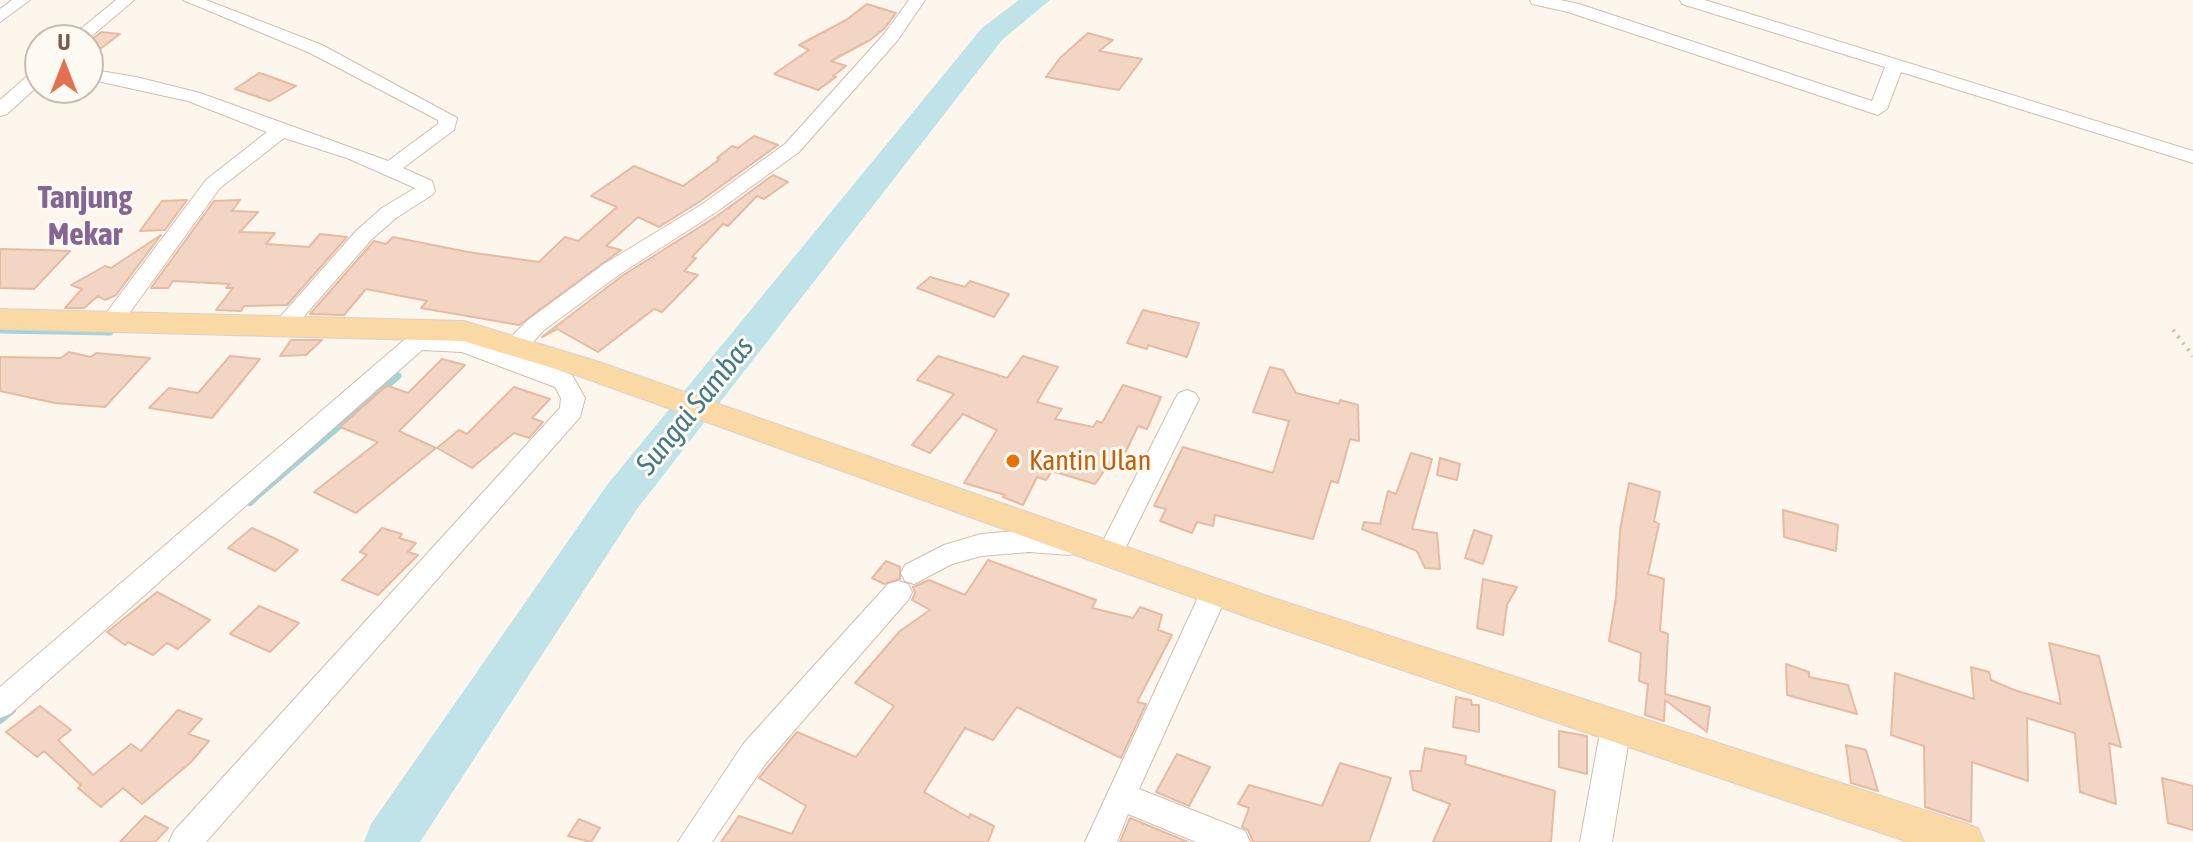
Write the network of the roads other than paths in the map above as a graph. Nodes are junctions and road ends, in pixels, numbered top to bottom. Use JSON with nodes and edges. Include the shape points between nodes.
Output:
{"nodes":[{"id":1,"x":22,"y":0,"type":"edge"},
{"id":2,"x":126,"y":0,"type":"edge"},
{"id":3,"x":191,"y":0,"type":"edge"},
{"id":4,"x":917,"y":0,"type":"edge"},
{"id":5,"x":1538,"y":0,"type":"edge"},
{"id":6,"x":1688,"y":0,"type":"edge"},
{"id":7,"x":0,"y":17,"type":"edge"},
{"id":8,"x":96,"y":24,"type":"edge"},
{"id":9,"x":1895,"y":65,"type":"junction"},
{"id":10,"x":104,"y":77,"type":"edge"},
{"id":11,"x":24,"y":88,"type":"edge"},
{"id":12,"x":0,"y":110,"type":"edge"},
{"id":13,"x":281,"y":131,"type":"junction"},
{"id":14,"x":2193,"y":157,"type":"edge"},
{"id":15,"x":390,"y":169,"type":"junction"},
{"id":16,"x":0,"y":319,"type":"edge"},
{"id":17,"x":112,"y":321,"type":"junction"},
{"id":18,"x":284,"y":325,"type":"junction"},
{"id":19,"x":424,"y":336,"type":"junction"},
{"id":20,"x":516,"y":346,"type":"junction"},
{"id":21,"x":1187,"y":399,"type":"dead end"},
{"id":22,"x":1097,"y":549,"type":"junction"},
{"id":23,"x":1215,"y":591,"type":"junction"},
{"id":24,"x":0,"y":705,"type":"edge"},
{"id":25,"x":1616,"y":727,"type":"junction"},
{"id":26,"x":1120,"y":796,"type":"junction"},
{"id":27,"x":185,"y":842,"type":"edge"},
{"id":28,"x":694,"y":842,"type":"edge"},
{"id":29,"x":1101,"y":842,"type":"edge"},
{"id":30,"x":1234,"y":842,"type":"edge"},
{"id":31,"x":1596,"y":842,"type":"edge"},
{"id":32,"x":1964,"y":842,"type":"edge"}],
"edges":[{"from":1,"to":7,"type":"street"},
{"from":2,"to":8,"type":"street"},
{"from":3,"to":15,"type":"street","via":[[316,49],[448,118],[447,126]]},
{"from":4,"to":20,"type":"street","via":[[891,37],[792,148],[612,269]]},
{"from":5,"to":9,"type":"street","via":[[1878,109]]},
{"from":6,"to":9,"type":"street"},
{"from":9,"to":14,"type":"street"},
{"from":10,"to":13,"type":"street","via":[[194,97]]},
{"from":11,"to":12,"type":"street"},
{"from":13,"to":15,"type":"street"},
{"from":13,"to":17,"type":"street","via":[[229,170],[198,202]]},
{"from":15,"to":18,"type":"street","via":[[425,185],[425,191],[378,221]]},
{"from":16,"to":17,"type":"main road"},
{"from":17,"to":18,"type":"main road"},
{"from":18,"to":19,"type":"main road"},
{"from":19,"to":20,"type":"main road","via":[[464,331]]},
{"from":19,"to":24,"type":"street"},
{"from":19,"to":27,"type":"street","via":[[557,376],[573,398],[572,411]]},
{"from":20,"to":22,"type":"main road"},
{"from":21,"to":22,"type":"street"},
{"from":22,"to":23,"type":"main road"},
{"from":22,"to":28,"type":"street","via":[[1029,541],[981,545],[944,556],[906,583],[755,753]]},
{"from":23,"to":25,"type":"main road"},
{"from":23,"to":26,"type":"street"},
{"from":25,"to":31,"type":"street"},
{"from":25,"to":32,"type":"main road"},
{"from":26,"to":29,"type":"street"},
{"from":26,"to":30,"type":"street"}]}
